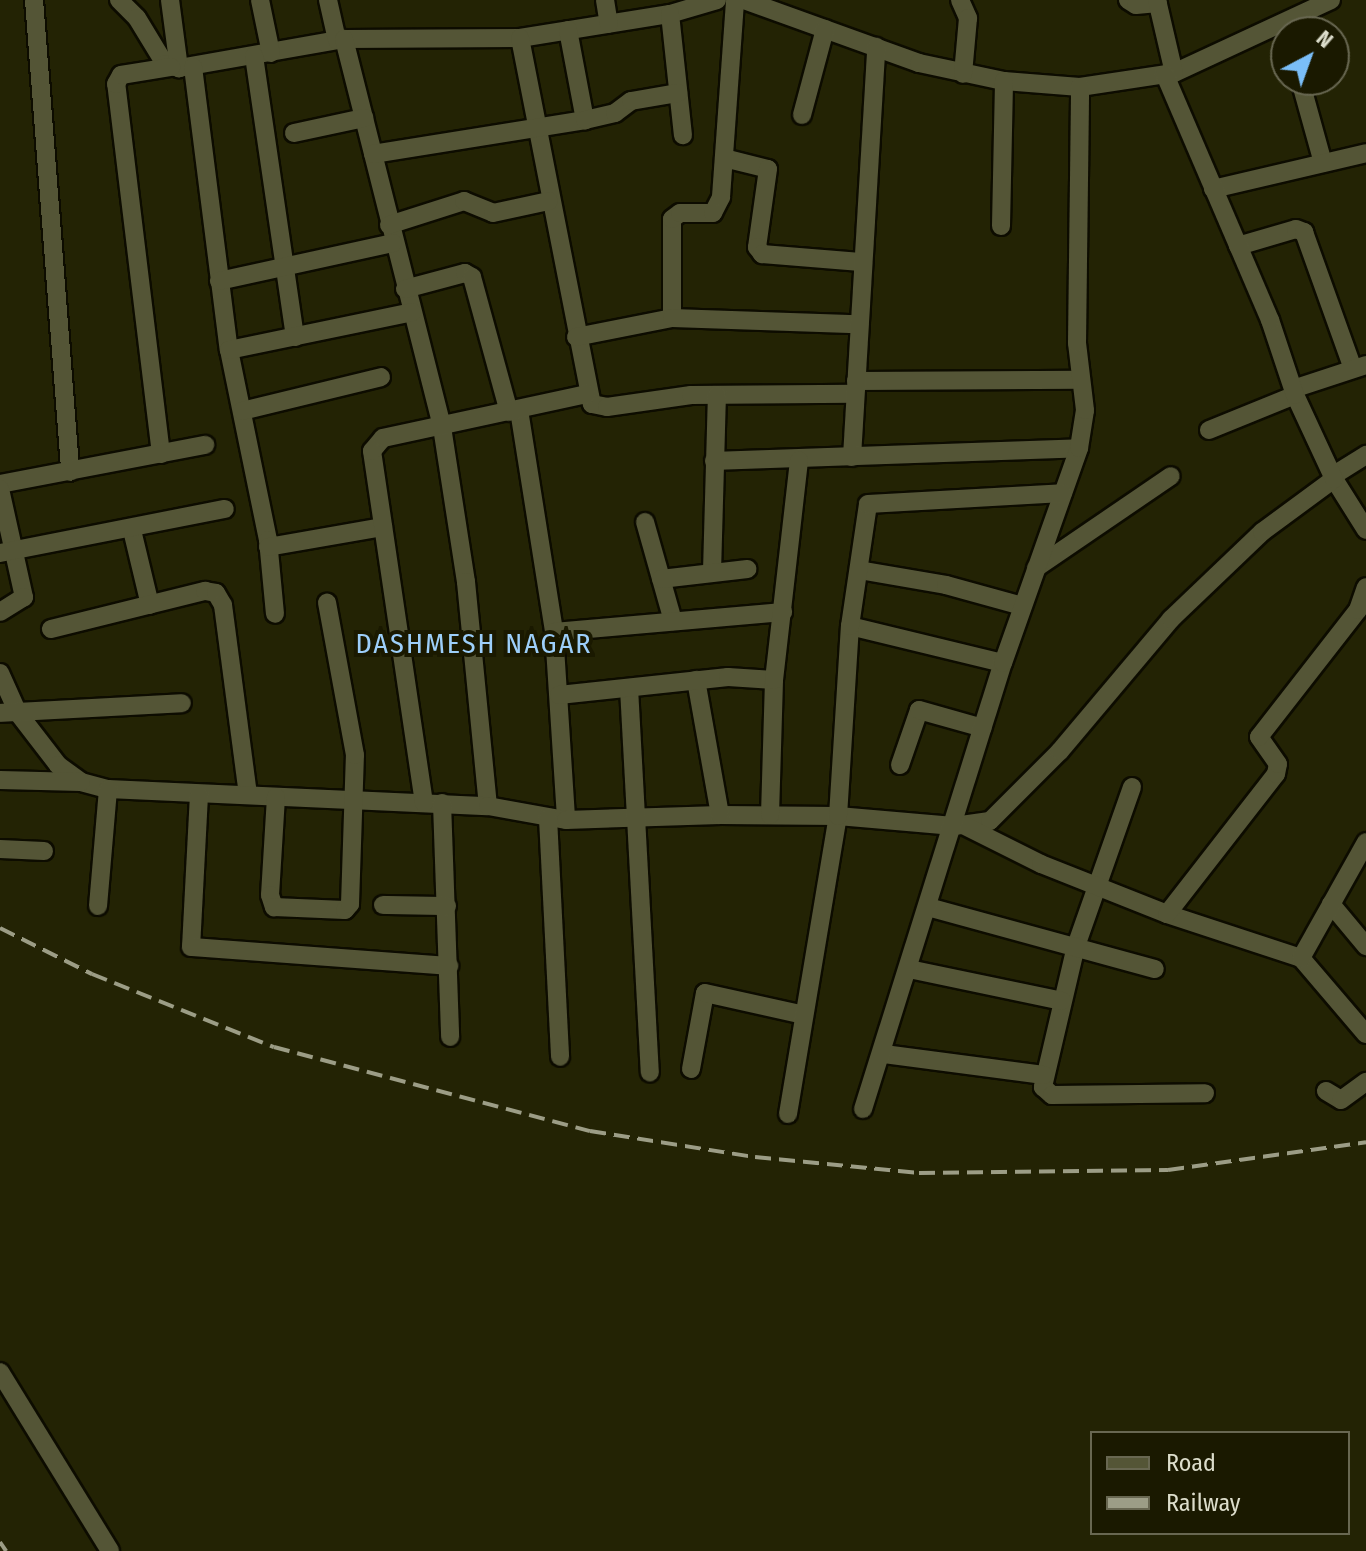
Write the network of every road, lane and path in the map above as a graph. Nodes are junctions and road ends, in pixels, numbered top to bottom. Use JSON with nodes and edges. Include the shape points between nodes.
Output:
{"nodes":[{"id":1,"x":34,"y":0,"type":"edge"},
{"id":2,"x":119,"y":0,"type":"edge"},
{"id":3,"x":170,"y":0,"type":"edge"},
{"id":4,"x":260,"y":0,"type":"edge"},
{"id":5,"x":328,"y":0,"type":"edge"},
{"id":6,"x":605,"y":0,"type":"edge"},
{"id":7,"x":717,"y":0,"type":"edge"},
{"id":8,"x":735,"y":0,"type":"edge"},
{"id":9,"x":744,"y":0,"type":"edge"},
{"id":10,"x":960,"y":0,"type":"edge"},
{"id":11,"x":1128,"y":0,"type":"edge"},
{"id":12,"x":1331,"y":0,"type":"edge"},
{"id":13,"x":1157,"y":2,"type":"edge"},
{"id":14,"x":670,"y":14,"type":"junction"},
{"id":15,"x":1304,"y":16,"type":"edge"},
{"id":16,"x":609,"y":24,"type":"junction"},
{"id":17,"x":825,"y":29,"type":"junction"},
{"id":18,"x":568,"y":30,"type":"junction"},
{"id":19,"x":1270,"y":33,"type":"edge"},
{"id":20,"x":520,"y":38,"type":"junction"},
{"id":21,"x":340,"y":40,"type":"junction"},
{"id":22,"x":876,"y":47,"type":"junction"},
{"id":23,"x":262,"y":54,"type":"junction"},
{"id":24,"x":181,"y":67,"type":"junction"},
{"id":25,"x":963,"y":74,"type":"junction"},
{"id":26,"x":1170,"y":74,"type":"junction"},
{"id":27,"x":1004,"y":81,"type":"junction"},
{"id":28,"x":1080,"y":87,"type":"junction"},
{"id":29,"x":678,"y":93,"type":"junction"},
{"id":30,"x":1304,"y":96,"type":"edge"},
{"id":31,"x":802,"y":115,"type":"dead end"},
{"id":32,"x":364,"y":118,"type":"junction"},
{"id":33,"x":585,"y":120,"type":"junction"},
{"id":34,"x":535,"y":130,"type":"junction"},
{"id":35,"x":294,"y":133,"type":"dead end"},
{"id":36,"x":683,"y":135,"type":"dead end"},
{"id":37,"x":1366,"y":153,"type":"edge"},
{"id":38,"x":373,"y":154,"type":"junction"},
{"id":39,"x":724,"y":158,"type":"junction"},
{"id":40,"x":1323,"y":163,"type":"junction"},
{"id":41,"x":1213,"y":189,"type":"junction"},
{"id":42,"x":549,"y":201,"type":"junction"},
{"id":43,"x":1001,"y":226,"type":"dead end"},
{"id":44,"x":391,"y":234,"type":"junction"},
{"id":45,"x":1238,"y":246,"type":"junction"},
{"id":46,"x":861,"y":262,"type":"junction"},
{"id":47,"x":283,"y":266,"type":"junction"},
{"id":48,"x":219,"y":281,"type":"junction"},
{"id":49,"x":405,"y":289,"type":"junction"},
{"id":50,"x":412,"y":312,"type":"junction"},
{"id":51,"x":672,"y":318,"type":"junction"},
{"id":52,"x":857,"y":324,"type":"junction"},
{"id":53,"x":295,"y":337,"type":"junction"},
{"id":54,"x":576,"y":337,"type":"junction"},
{"id":55,"x":229,"y":350,"type":"junction"},
{"id":56,"x":1360,"y":367,"type":"edge"},
{"id":57,"x":381,"y":377,"type":"dead end"},
{"id":58,"x":1081,"y":380,"type":"junction"},
{"id":59,"x":855,"y":388,"type":"junction"},
{"id":60,"x":1294,"y":392,"type":"junction"},
{"id":61,"x":587,"y":394,"type":"junction"},
{"id":62,"x":717,"y":395,"type":"junction"},
{"id":63,"x":242,"y":411,"type":"junction"},
{"id":64,"x":514,"y":411,"type":"junction"},
{"id":65,"x":442,"y":427,"type":"junction"},
{"id":66,"x":1209,"y":430,"type":"dead end"},
{"id":67,"x":205,"y":445,"type":"dead end"},
{"id":68,"x":1079,"y":448,"type":"junction"},
{"id":69,"x":161,"y":454,"type":"junction"},
{"id":70,"x":1366,"y":455,"type":"edge"},
{"id":71,"x":852,"y":457,"type":"junction"},
{"id":72,"x":799,"y":460,"type":"junction"},
{"id":73,"x":714,"y":461,"type":"junction"},
{"id":74,"x":70,"y":472,"type":"junction"},
{"id":75,"x":1171,"y":476,"type":"dead end"},
{"id":76,"x":1334,"y":477,"type":"junction"},
{"id":77,"x":0,"y":486,"type":"edge"},
{"id":78,"x":1063,"y":493,"type":"junction"},
{"id":79,"x":225,"y":509,"type":"dead end"},
{"id":80,"x":645,"y":522,"type":"dead end"},
{"id":81,"x":383,"y":527,"type":"junction"},
{"id":82,"x":132,"y":530,"type":"junction"},
{"id":83,"x":1366,"y":530,"type":"edge"},
{"id":84,"x":268,"y":547,"type":"junction"},
{"id":85,"x":7,"y":552,"type":"edge"},
{"id":86,"x":1036,"y":568,"type":"junction"},
{"id":87,"x":747,"y":569,"type":"dead end"},
{"id":88,"x":859,"y":570,"type":"junction"},
{"id":89,"x":712,"y":572,"type":"junction"},
{"id":90,"x":661,"y":579,"type":"junction"},
{"id":91,"x":1366,"y":587,"type":"edge"},
{"id":92,"x":327,"y":603,"type":"dead end"},
{"id":93,"x":150,"y":605,"type":"junction"},
{"id":94,"x":1022,"y":606,"type":"junction"},
{"id":95,"x":0,"y":612,"type":"edge"},
{"id":96,"x":783,"y":612,"type":"junction"},
{"id":97,"x":275,"y":614,"type":"dead end"},
{"id":98,"x":673,"y":621,"type":"junction"},
{"id":99,"x":850,"y":626,"type":"junction"},
{"id":100,"x":51,"y":629,"type":"dead end"},
{"id":101,"x":554,"y":632,"type":"junction"},
{"id":102,"x":1003,"y":663,"type":"junction"},
{"id":103,"x":0,"y":673,"type":"edge"},
{"id":104,"x":696,"y":680,"type":"junction"},
{"id":105,"x":774,"y":680,"type":"junction"},
{"id":106,"x":629,"y":688,"type":"junction"},
{"id":107,"x":559,"y":695,"type":"junction"},
{"id":108,"x":182,"y":703,"type":"dead end"},
{"id":109,"x":9,"y":713,"type":"edge"},
{"id":110,"x":983,"y":728,"type":"junction"},
{"id":111,"x":900,"y":765,"type":"dead end"},
{"id":112,"x":0,"y":780,"type":"edge"},
{"id":113,"x":81,"y":782,"type":"junction"},
{"id":114,"x":1132,"y":787,"type":"dead end"},
{"id":115,"x":108,"y":789,"type":"junction"},
{"id":116,"x":248,"y":794,"type":"junction"},
{"id":117,"x":199,"y":795,"type":"junction"},
{"id":118,"x":276,"y":797,"type":"junction"},
{"id":119,"x":357,"y":802,"type":"junction"},
{"id":120,"x":433,"y":803,"type":"junction"},
{"id":121,"x":488,"y":806,"type":"junction"},
{"id":122,"x":720,"y":815,"type":"junction"},
{"id":123,"x":770,"y":815,"type":"junction"},
{"id":124,"x":838,"y":816,"type":"junction"},
{"id":125,"x":557,"y":819,"type":"junction"},
{"id":126,"x":639,"y":819,"type":"junction"},
{"id":127,"x":960,"y":826,"type":"junction"},
{"id":128,"x":1366,"y":842,"type":"edge"},
{"id":129,"x":0,"y":849,"type":"edge"},
{"id":130,"x":44,"y":851,"type":"dead end"},
{"id":131,"x":1361,"y":865,"type":"edge"},
{"id":132,"x":1096,"y":885,"type":"junction"},
{"id":133,"x":1331,"y":904,"type":"junction"},
{"id":134,"x":383,"y":905,"type":"dead end"},
{"id":135,"x":98,"y":906,"type":"dead end"},
{"id":136,"x":447,"y":906,"type":"junction"},
{"id":137,"x":928,"y":907,"type":"junction"},
{"id":138,"x":1167,"y":914,"type":"junction"},
{"id":139,"x":1076,"y":946,"type":"junction"},
{"id":140,"x":1366,"y":946,"type":"edge"},
{"id":141,"x":1301,"y":958,"type":"junction"},
{"id":142,"x":449,"y":966,"type":"junction"},
{"id":143,"x":909,"y":969,"type":"junction"},
{"id":144,"x":1155,"y":969,"type":"dead end"},
{"id":145,"x":1062,"y":1001,"type":"junction"},
{"id":146,"x":804,"y":1015,"type":"junction"},
{"id":147,"x":1366,"y":1034,"type":"edge"},
{"id":148,"x":450,"y":1037,"type":"dead end"},
{"id":149,"x":884,"y":1054,"type":"junction"},
{"id":150,"x":560,"y":1057,"type":"dead end"},
{"id":151,"x":691,"y":1069,"type":"dead end"},
{"id":152,"x":650,"y":1072,"type":"dead end"},
{"id":153,"x":1044,"y":1075,"type":"junction"},
{"id":154,"x":1366,"y":1082,"type":"edge"},
{"id":155,"x":1326,"y":1091,"type":"dead end"},
{"id":156,"x":1205,"y":1093,"type":"dead end"},
{"id":157,"x":863,"y":1109,"type":"dead end"},
{"id":158,"x":788,"y":1114,"type":"dead end"},
{"id":159,"x":0,"y":1372,"type":"edge"},
{"id":160,"x":110,"y":1551,"type":"edge"}],
"edges":[{"from":1,"to":74,"type":"street"},
{"from":2,"to":24,"type":"street"},
{"from":3,"to":24,"type":"street"},
{"from":4,"to":23,"type":"street"},
{"from":5,"to":21,"type":"street"},
{"from":6,"to":16,"type":"street"},
{"from":7,"to":14,"type":"street"},
{"from":8,"to":39,"type":"street"},
{"from":9,"to":17,"type":"street"},
{"from":10,"to":25,"type":"street","via":[[968,18]]},
{"from":11,"to":13,"type":"street","via":[[1136,5]]},
{"from":12,"to":15,"type":"street"},
{"from":13,"to":26,"type":"street"},
{"from":14,"to":16,"type":"street"},
{"from":14,"to":29,"type":"street"},
{"from":16,"to":18,"type":"street"},
{"from":17,"to":22,"type":"street"},
{"from":17,"to":31,"type":"street"},
{"from":18,"to":20,"type":"street"},
{"from":18,"to":33,"type":"street"},
{"from":19,"to":26,"type":"street"},
{"from":20,"to":21,"type":"street"},
{"from":20,"to":34,"type":"street"},
{"from":21,"to":23,"type":"street"},
{"from":21,"to":32,"type":"street"},
{"from":22,"to":25,"type":"street"},
{"from":22,"to":46,"type":"street"},
{"from":23,"to":24,"type":"street"},
{"from":23,"to":47,"type":"street"},
{"from":24,"to":48,"type":"street"},
{"from":24,"to":69,"type":"street","via":[[121,75],[116,84]]},
{"from":25,"to":27,"type":"street"},
{"from":26,"to":28,"type":"street"},
{"from":26,"to":41,"type":"street"},
{"from":27,"to":28,"type":"street"},
{"from":27,"to":43,"type":"street"},
{"from":28,"to":58,"type":"street"},
{"from":29,"to":33,"type":"street","via":[[631,101],[615,113]]},
{"from":29,"to":36,"type":"street"},
{"from":30,"to":40,"type":"street"},
{"from":32,"to":35,"type":"street"},
{"from":32,"to":38,"type":"street"},
{"from":33,"to":34,"type":"street"},
{"from":34,"to":38,"type":"street"},
{"from":34,"to":42,"type":"street"},
{"from":37,"to":40,"type":"street"},
{"from":38,"to":44,"type":"street"},
{"from":39,"to":46,"type":"street","via":[[768,169],[757,247],[762,254]]},
{"from":39,"to":51,"type":"street","via":[[718,210],[680,213],[670,224]]},
{"from":40,"to":41,"type":"street"},
{"from":41,"to":45,"type":"street"},
{"from":42,"to":44,"type":"street","via":[[493,213],[464,201]]},
{"from":42,"to":54,"type":"street"},
{"from":44,"to":47,"type":"street"},
{"from":44,"to":49,"type":"street"},
{"from":45,"to":56,"type":"street","via":[[1296,229],[1304,232]]},
{"from":45,"to":60,"type":"street"},
{"from":46,"to":52,"type":"street"},
{"from":47,"to":48,"type":"street"},
{"from":47,"to":53,"type":"street"},
{"from":48,"to":55,"type":"street"},
{"from":49,"to":50,"type":"street"},
{"from":49,"to":64,"type":"street","via":[[465,273],[472,277]]},
{"from":50,"to":53,"type":"street"},
{"from":50,"to":65,"type":"street"},
{"from":51,"to":52,"type":"street"},
{"from":51,"to":54,"type":"street"},
{"from":52,"to":59,"type":"street"},
{"from":53,"to":55,"type":"street"},
{"from":54,"to":61,"type":"street"},
{"from":55,"to":63,"type":"street"},
{"from":56,"to":60,"type":"street"},
{"from":57,"to":63,"type":"street"},
{"from":58,"to":59,"type":"street"},
{"from":58,"to":68,"type":"street","via":[[1085,410]]},
{"from":59,"to":62,"type":"street"},
{"from":59,"to":71,"type":"street"},
{"from":60,"to":66,"type":"street"},
{"from":60,"to":76,"type":"street"},
{"from":61,"to":62,"type":"street","via":[[592,404],[607,407]]},
{"from":61,"to":64,"type":"street"},
{"from":62,"to":73,"type":"street"},
{"from":63,"to":84,"type":"street"},
{"from":64,"to":65,"type":"street"},
{"from":64,"to":101,"type":"street"},
{"from":65,"to":81,"type":"street","via":[[383,438],[375,445]]},
{"from":65,"to":121,"type":"street","via":[[460,538]]},
{"from":67,"to":69,"type":"street"},
{"from":68,"to":71,"type":"street"},
{"from":68,"to":78,"type":"street"},
{"from":69,"to":74,"type":"street"},
{"from":70,"to":76,"type":"street"},
{"from":71,"to":72,"type":"street"},
{"from":72,"to":73,"type":"street"},
{"from":72,"to":96,"type":"street"},
{"from":73,"to":89,"type":"street"},
{"from":74,"to":77,"type":"street"},
{"from":75,"to":86,"type":"street"},
{"from":76,"to":83,"type":"street"},
{"from":76,"to":127,"type":"street","via":[[1262,532],[1171,619],[1003,812],[981,825]]},
{"from":77,"to":85,"type":"street"},
{"from":78,"to":86,"type":"street"},
{"from":78,"to":88,"type":"street","via":[[875,500],[866,508]]},
{"from":79,"to":82,"type":"street"},
{"from":80,"to":90,"type":"street"},
{"from":81,"to":84,"type":"street"},
{"from":81,"to":120,"type":"street"},
{"from":82,"to":85,"type":"street"},
{"from":82,"to":93,"type":"street"},
{"from":84,"to":97,"type":"street"},
{"from":85,"to":95,"type":"street","via":[[24,601]]},
{"from":86,"to":94,"type":"street"},
{"from":87,"to":89,"type":"street"},
{"from":88,"to":94,"type":"street","via":[[946,585]]},
{"from":88,"to":99,"type":"street"},
{"from":89,"to":90,"type":"street"},
{"from":90,"to":98,"type":"street"},
{"from":91,"to":138,"type":"street","via":[[1358,610],[1259,737],[1278,764],[1276,774]]},
{"from":92,"to":119,"type":"street","via":[[353,736]]},
{"from":93,"to":100,"type":"street"},
{"from":93,"to":116,"type":"street","via":[[205,591],[220,598]]},
{"from":94,"to":102,"type":"street"},
{"from":96,"to":98,"type":"street"},
{"from":96,"to":105,"type":"street"},
{"from":98,"to":101,"type":"street"},
{"from":99,"to":102,"type":"street"},
{"from":99,"to":124,"type":"street"},
{"from":101,"to":107,"type":"street"},
{"from":102,"to":110,"type":"street"},
{"from":103,"to":109,"type":"street"},
{"from":104,"to":105,"type":"street"},
{"from":104,"to":106,"type":"street"},
{"from":104,"to":122,"type":"street"},
{"from":105,"to":123,"type":"street"},
{"from":106,"to":107,"type":"street"},
{"from":106,"to":126,"type":"street"},
{"from":107,"to":125,"type":"street"},
{"from":108,"to":109,"type":"street"},
{"from":109,"to":113,"type":"street"},
{"from":110,"to":111,"type":"street","via":[[919,710]]},
{"from":110,"to":127,"type":"street"},
{"from":112,"to":113,"type":"street"},
{"from":113,"to":115,"type":"street"},
{"from":114,"to":132,"type":"street"},
{"from":115,"to":117,"type":"street"},
{"from":115,"to":135,"type":"street"},
{"from":116,"to":117,"type":"street"},
{"from":116,"to":118,"type":"street"},
{"from":117,"to":142,"type":"street","via":[[191,947]]},
{"from":118,"to":119,"type":"street"},
{"from":118,"to":119,"type":"street","via":[[270,895],[278,909],[349,908]]},
{"from":119,"to":120,"type":"street"},
{"from":120,"to":121,"type":"street"},
{"from":120,"to":136,"type":"street"},
{"from":121,"to":125,"type":"street"},
{"from":122,"to":123,"type":"street"},
{"from":122,"to":126,"type":"street"},
{"from":123,"to":124,"type":"street"},
{"from":124,"to":127,"type":"street"},
{"from":124,"to":146,"type":"street"},
{"from":125,"to":126,"type":"street"},
{"from":125,"to":150,"type":"street"},
{"from":126,"to":152,"type":"street"},
{"from":127,"to":132,"type":"street"},
{"from":127,"to":137,"type":"street"},
{"from":128,"to":131,"type":"street"},
{"from":129,"to":130,"type":"street"},
{"from":131,"to":133,"type":"street"},
{"from":132,"to":138,"type":"street"},
{"from":132,"to":139,"type":"street"},
{"from":133,"to":140,"type":"street"},
{"from":133,"to":141,"type":"street"},
{"from":134,"to":136,"type":"street"},
{"from":136,"to":142,"type":"street"},
{"from":137,"to":139,"type":"street"},
{"from":137,"to":143,"type":"street"},
{"from":138,"to":141,"type":"street"},
{"from":139,"to":144,"type":"street"},
{"from":139,"to":145,"type":"street"},
{"from":141,"to":147,"type":"street"},
{"from":142,"to":148,"type":"street"},
{"from":143,"to":145,"type":"street"},
{"from":143,"to":149,"type":"street"},
{"from":145,"to":153,"type":"street"},
{"from":146,"to":151,"type":"street","via":[[705,993]]},
{"from":146,"to":158,"type":"street"},
{"from":149,"to":153,"type":"street"},
{"from":149,"to":157,"type":"street"},
{"from":153,"to":156,"type":"street","via":[[1044,1091],[1052,1095]]},
{"from":154,"to":155,"type":"street","via":[[1338,1101]]},
{"from":159,"to":160,"type":"street"}]}
